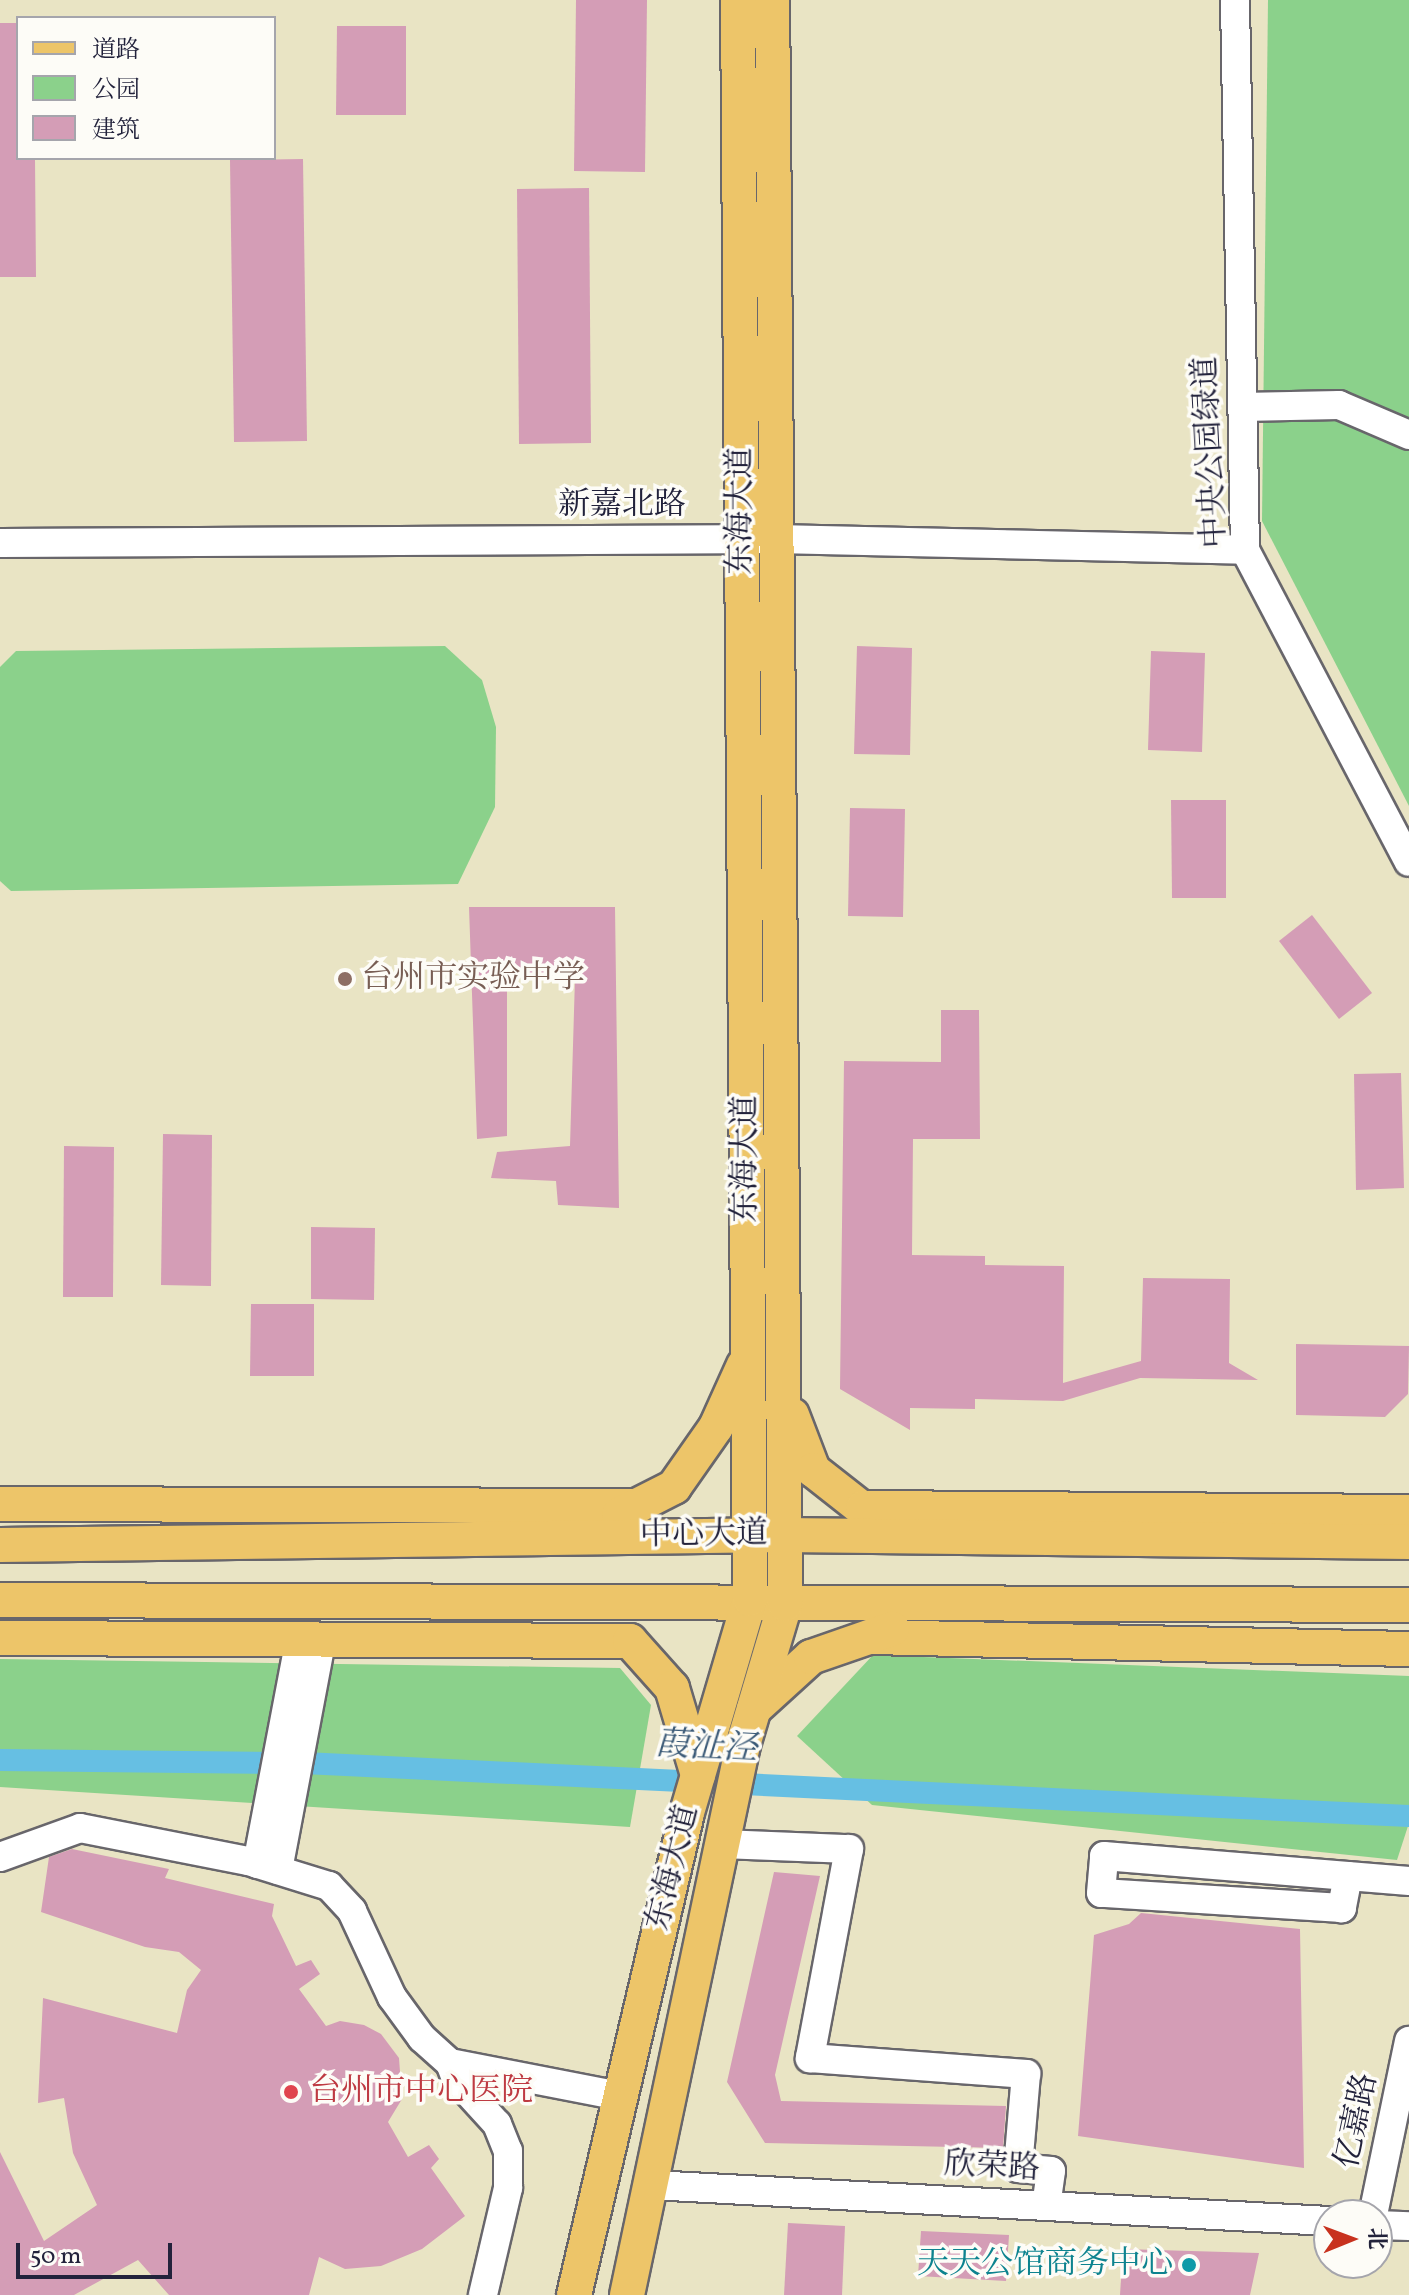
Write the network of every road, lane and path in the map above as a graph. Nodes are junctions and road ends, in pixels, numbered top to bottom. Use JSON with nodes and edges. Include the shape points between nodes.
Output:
{"nodes":[{"id":1,"x":738,"y":0,"type":"edge"},
{"id":2,"x":772,"y":0,"type":"edge"},
{"id":3,"x":1235,"y":0,"type":"edge"},
{"id":4,"x":1242,"y":407,"type":"junction"},
{"id":5,"x":1409,"y":435,"type":"edge"},
{"id":6,"x":742,"y":539,"type":"junction"},
{"id":7,"x":776,"y":539,"type":"junction"},
{"id":8,"x":0,"y":543,"type":"edge"},
{"id":9,"x":1245,"y":550,"type":"junction"},
{"id":10,"x":1409,"y":862,"type":"edge"},
{"id":11,"x":748,"y":1358,"type":"junction"},
{"id":12,"x":783,"y":1373,"type":"junction"},
{"id":13,"x":0,"y":1504,"type":"edge"},
{"id":14,"x":336,"y":1505,"type":"junction"},
{"id":15,"x":637,"y":1506,"type":"junction"},
{"id":16,"x":863,"y":1508,"type":"junction"},
{"id":17,"x":1409,"y":1512,"type":"edge"},
{"id":18,"x":749,"y":1535,"type":"junction"},
{"id":19,"x":784,"y":1535,"type":"junction"},
{"id":20,"x":904,"y":1537,"type":"junction"},
{"id":21,"x":528,"y":1538,"type":"junction"},
{"id":22,"x":337,"y":1541,"type":"junction"},
{"id":23,"x":1409,"y":1542,"type":"edge"},
{"id":24,"x":0,"y":1545,"type":"edge"},
{"id":25,"x":0,"y":1600,"type":"edge"},
{"id":26,"x":274,"y":1601,"type":"junction"},
{"id":27,"x":749,"y":1602,"type":"junction"},
{"id":28,"x":785,"y":1604,"type":"junction"},
{"id":29,"x":959,"y":1604,"type":"junction"},
{"id":30,"x":1409,"y":1605,"type":"edge"},
{"id":31,"x":871,"y":1637,"type":"junction"},
{"id":32,"x":0,"y":1638,"type":"edge"},
{"id":33,"x":311,"y":1638,"type":"junction"},
{"id":34,"x":407,"y":1639,"type":"junction"},
{"id":35,"x":1409,"y":1649,"type":"edge"},
{"id":36,"x":753,"y":1709,"type":"junction"},
{"id":37,"x":698,"y":1776,"type":"junction"},
{"id":38,"x":723,"y":1844,"type":"junction"},
{"id":39,"x":0,"y":1857,"type":"edge"},
{"id":40,"x":268,"y":1867,"type":"junction"},
{"id":41,"x":1348,"y":1876,"type":"junction"},
{"id":42,"x":1409,"y":1881,"type":"edge"},
{"id":43,"x":1409,"y":2041,"type":"edge"},
{"id":44,"x":450,"y":2063,"type":"junction"},
{"id":45,"x":620,"y":2096,"type":"junction"},
{"id":46,"x":651,"y":2185,"type":"junction"},
{"id":47,"x":1376,"y":2199,"type":"edge"},
{"id":48,"x":1046,"y":2205,"type":"junction"},
{"id":49,"x":1313,"y":2220,"type":"edge"},
{"id":50,"x":483,"y":2295,"type":"edge"},
{"id":51,"x":574,"y":2295,"type":"edge"},
{"id":52,"x":627,"y":2295,"type":"edge"}],
"edges":[{"from":1,"to":6,"type":"main road","name":"东海大道"},
{"from":2,"to":7,"type":"main road","name":"东海大道"},
{"from":3,"to":4,"type":"street","name":"中央公园绿道"},
{"from":4,"to":5,"type":"street","via":[[1339,405]]},
{"from":4,"to":9,"type":"street","name":"中央公园绿道"},
{"from":6,"to":7,"type":"street","name":"新嘉北路"},
{"from":6,"to":8,"type":"street","name":"新嘉北路"},
{"from":6,"to":11,"type":"main road","name":"东海大道"},
{"from":7,"to":9,"type":"street","name":"新嘉北路"},
{"from":7,"to":12,"type":"main road","name":"东海大道"},
{"from":9,"to":10,"type":"street","name":"中央公园绿道"},
{"from":11,"to":15,"type":"main road","via":[[716,1427],[674,1487]]},
{"from":11,"to":18,"type":"main road","name":"东海大道"},
{"from":12,"to":16,"type":"main road","via":[[794,1426],[813,1470]]},
{"from":12,"to":19,"type":"main road","name":"东海大道"},
{"from":13,"to":14,"type":"main road"},
{"from":14,"to":15,"type":"main road"},
{"from":14,"to":22,"type":"main road"},
{"from":15,"to":21,"type":"main road"},
{"from":16,"to":17,"type":"main road"},
{"from":16,"to":20,"type":"main road"},
{"from":18,"to":19,"type":"main road","name":"中心大道"},
{"from":18,"to":21,"type":"main road","name":"中心大道"},
{"from":18,"to":27,"type":"main road","name":"东海大道"},
{"from":19,"to":20,"type":"main road","name":"中心大道"},
{"from":19,"to":28,"type":"main road","name":"东海大道"},
{"from":20,"to":23,"type":"main road","name":"中心大道"},
{"from":21,"to":22,"type":"main road","name":"中心大道"},
{"from":22,"to":24,"type":"main road","name":"中心大道"},
{"from":25,"to":26,"type":"main road","name":"中心大道"},
{"from":26,"to":27,"type":"main road","name":"中心大道"},
{"from":26,"to":34,"type":"main road"},
{"from":27,"to":28,"type":"main road","name":"中心大道"},
{"from":27,"to":37,"type":"main road","name":"东海大道"},
{"from":28,"to":29,"type":"main road","name":"中心大道"},
{"from":28,"to":36,"type":"main road","name":"东海大道"},
{"from":29,"to":30,"type":"main road","name":"中心大道"},
{"from":29,"to":31,"type":"main road"},
{"from":31,"to":35,"type":"main road"},
{"from":31,"to":36,"type":"main road","via":[[811,1657]]},
{"from":32,"to":33,"type":"main road"},
{"from":33,"to":34,"type":"main road"},
{"from":33,"to":40,"type":"street"},
{"from":34,"to":37,"type":"main road","via":[[630,1641],[672,1688]]},
{"from":36,"to":38,"type":"main road","name":"东海大道"},
{"from":37,"to":45,"type":"main road","name":"东海大道"},
{"from":38,"to":46,"type":"main road","name":"东海大道"},
{"from":38,"to":48,"type":"street","via":[[849,1849],[810,2058],[1026,2074],[1018,2168],[1051,2171]]},
{"from":39,"to":40,"type":"street","via":[[80,1828]]},
{"from":40,"to":44,"type":"street","via":[[329,1886],[352,1911],[392,1997],[422,2038]]},
{"from":41,"to":41,"type":"street","via":[[1104,1856],[1101,1893],[1342,1908]]},
{"from":41,"to":42,"type":"street"},
{"from":43,"to":47,"type":"street","name":"亿嘉路"},
{"from":44,"to":45,"type":"street"},
{"from":44,"to":50,"type":"street","via":[[456,2079],[497,2124],[508,2151],[508,2188]]},
{"from":45,"to":51,"type":"main road","name":"东海大道"},
{"from":46,"to":48,"type":"street","name":"欣荣路"},
{"from":46,"to":52,"type":"main road","name":"东海大道"},
{"from":48,"to":49,"type":"street","name":"欣荣路"}]}
